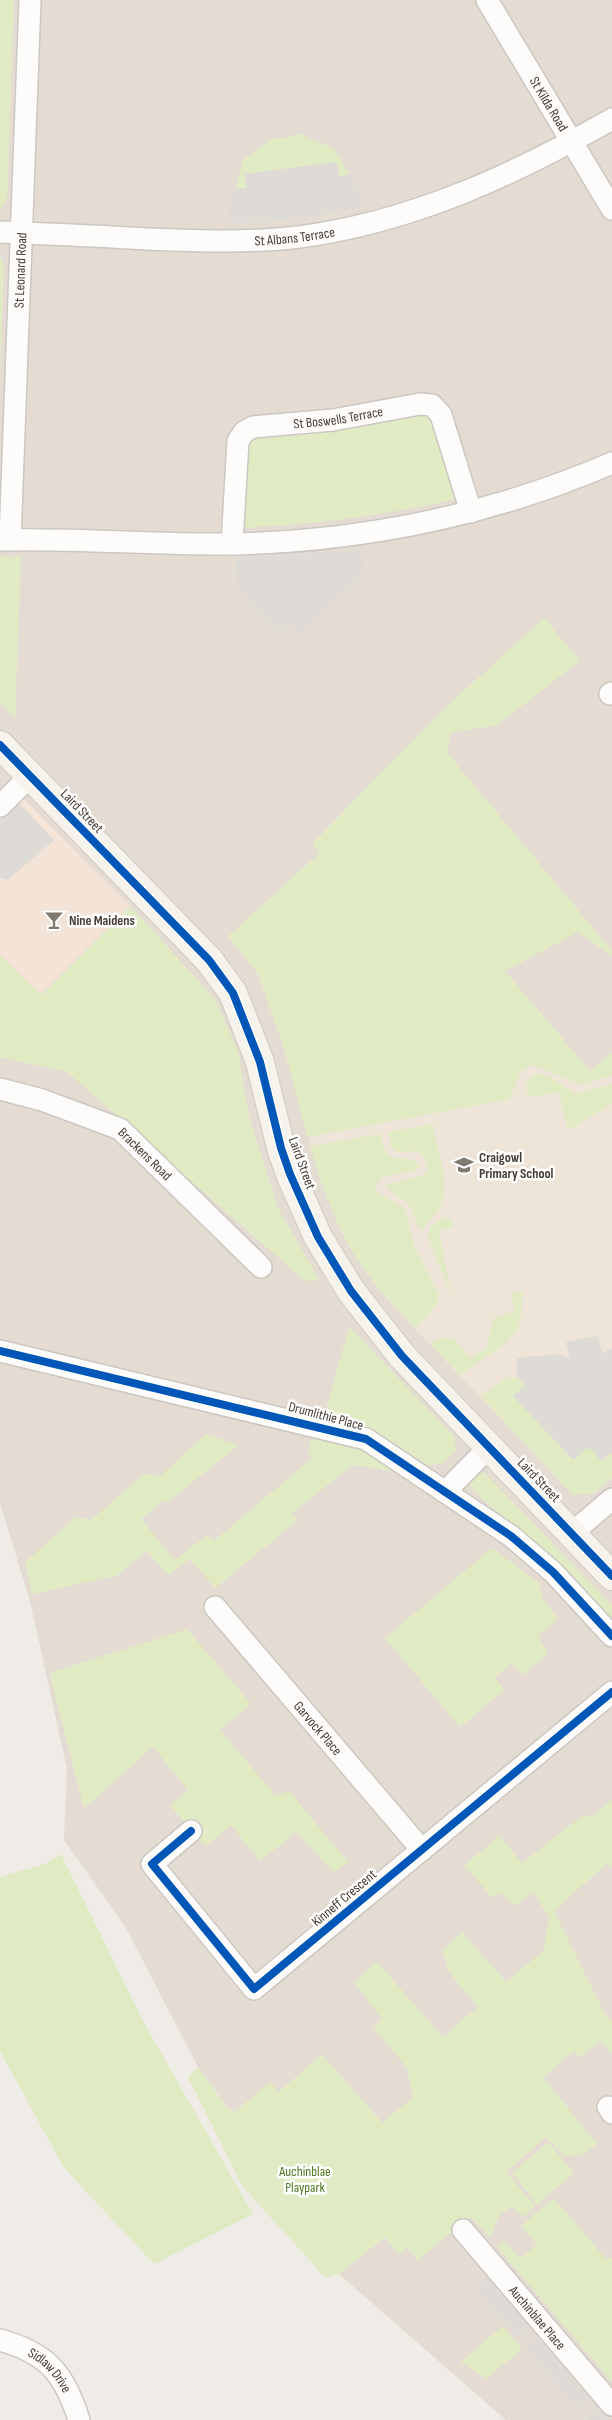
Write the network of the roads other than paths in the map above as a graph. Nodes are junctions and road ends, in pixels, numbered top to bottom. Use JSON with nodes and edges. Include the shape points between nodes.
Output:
{"nodes":[{"id":1,"x":30,"y":0,"type":"edge"},
{"id":2,"x":487,"y":0,"type":"edge"},
{"id":3,"x":612,"y":119,"type":"edge"},
{"id":4,"x":572,"y":142,"type":"junction"},
{"id":5,"x":612,"y":208,"type":"edge"},
{"id":6,"x":0,"y":232,"type":"edge"},
{"id":7,"x":22,"y":233,"type":"junction"},
{"id":8,"x":612,"y":463,"type":"edge"},
{"id":9,"x":471,"y":512,"type":"junction"},
{"id":10,"x":5,"y":540,"type":"edge"},
{"id":11,"x":232,"y":544,"type":"junction"},
{"id":12,"x":0,"y":745,"type":"edge"},
{"id":13,"x":30,"y":776,"type":"junction"},
{"id":14,"x":0,"y":806,"type":"edge"},
{"id":15,"x":0,"y":1089,"type":"edge"},
{"id":16,"x":261,"y":1267,"type":"dead end"},
{"id":17,"x":0,"y":1351,"type":"edge"},
{"id":18,"x":489,"y":1447,"type":"junction"},
{"id":19,"x":445,"y":1492,"type":"junction"},
{"id":20,"x":612,"y":1499,"type":"edge"},
{"id":21,"x":572,"y":1533,"type":"junction"},
{"id":22,"x":612,"y":1576,"type":"edge"},
{"id":23,"x":215,"y":1607,"type":"dead end"},
{"id":24,"x":612,"y":1636,"type":"edge"},
{"id":25,"x":612,"y":1692,"type":"edge"},
{"id":26,"x":191,"y":1831,"type":"dead end"},
{"id":27,"x":422,"y":1850,"type":"junction"},
{"id":28,"x":463,"y":2230,"type":"dead end"},
{"id":29,"x":0,"y":2340,"type":"edge"},
{"id":30,"x":612,"y":2405,"type":"edge"},
{"id":31,"x":79,"y":2420,"type":"edge"}],
"edges":[{"from":1,"to":7,"type":"street","name":"St Leonard Road"},
{"from":2,"to":4,"type":"street","name":"St Kilda Road"},
{"from":3,"to":4,"type":"street","name":"St Albans Terrace"},
{"from":4,"to":5,"type":"street","name":"St Kilda Road"},
{"from":4,"to":7,"type":"street","name":"St Albans Terrace","via":[[454,198],[375,222],[298,237],[216,242]]},
{"from":6,"to":7,"type":"street","name":"St Albans Terrace"},
{"from":7,"to":10,"type":"street","name":"St Leonard Road"},
{"from":8,"to":9,"type":"street","via":[[566,483]]},
{"from":9,"to":11,"type":"street","via":[[369,534]]},
{"from":9,"to":11,"type":"street","name":"St Boswells Terrace","via":[[441,416],[432,405],[420,404],[333,420],[253,427],[244,432],[238,441]]},
{"from":10,"to":11,"type":"street"},
{"from":12,"to":13,"type":"street","name":"Laird Street"},
{"from":13,"to":14,"type":"street"},
{"from":13,"to":18,"type":"street","name":"Laird Street","via":[[209,960],[233,993],[260,1062],[281,1148],[318,1237],[375,1324]]},
{"from":15,"to":16,"type":"street","name":"Brackens Road","via":[[42,1100],[120,1129]]},
{"from":17,"to":19,"type":"street","name":"Drumlithie Place","via":[[366,1439]]},
{"from":18,"to":19,"type":"street"},
{"from":18,"to":21,"type":"street","name":"Laird Street"},
{"from":19,"to":24,"type":"street","name":"Drumlithie Place","via":[[511,1536],[553,1572]]},
{"from":20,"to":21,"type":"street"},
{"from":21,"to":22,"type":"street","name":"Laird Street"},
{"from":23,"to":27,"type":"street","name":"Garvock Place"},
{"from":25,"to":27,"type":"street","name":"Kinneff Crescent"},
{"from":26,"to":27,"type":"street","name":"Kinneff Crescent","via":[[152,1864],[254,1989]]},
{"from":28,"to":30,"type":"street","name":"Auchinblae Place"},
{"from":29,"to":31,"type":"street","name":"Sidlaw Drive","via":[[36,2355],[56,2370],[70,2392]]}]}
